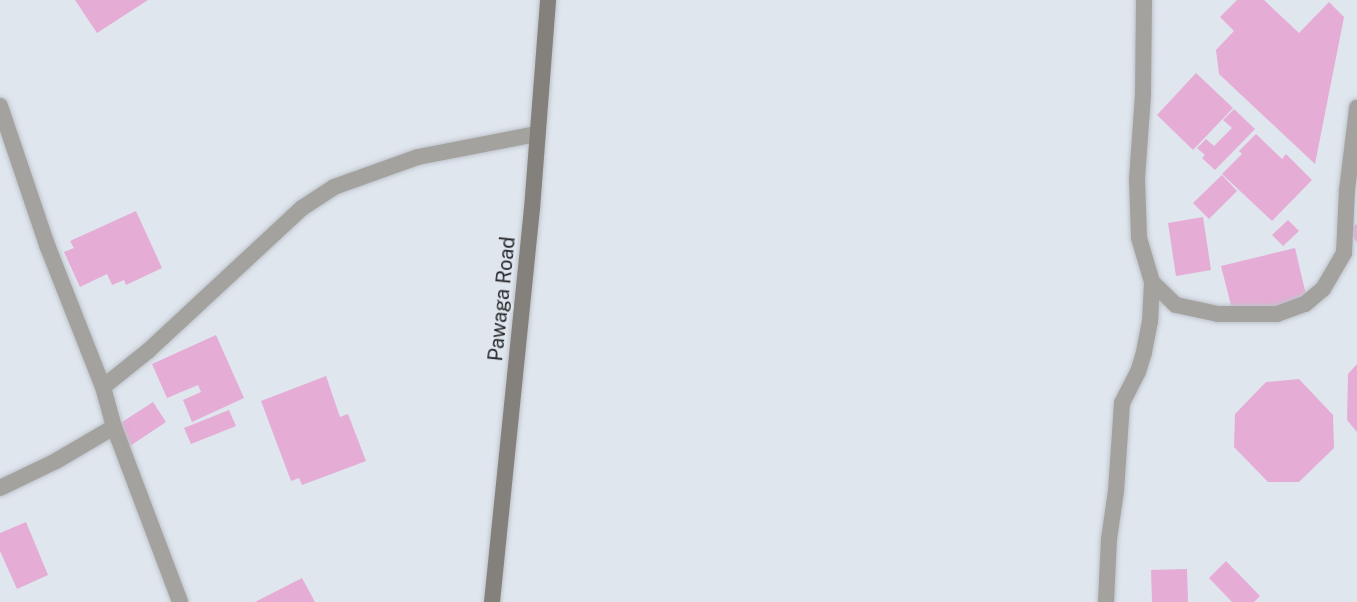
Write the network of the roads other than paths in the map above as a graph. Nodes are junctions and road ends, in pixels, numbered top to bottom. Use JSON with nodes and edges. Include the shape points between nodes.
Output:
{"nodes":[{"id":1,"x":548,"y":0,"type":"edge"},
{"id":2,"x":1144,"y":0,"type":"edge"},
{"id":3,"x":0,"y":106,"type":"edge"},
{"id":4,"x":1357,"y":108,"type":"edge"},
{"id":5,"x":536,"y":134,"type":"junction"},
{"id":6,"x":1152,"y":282,"type":"junction"},
{"id":7,"x":103,"y":387,"type":"junction"},
{"id":8,"x":114,"y":427,"type":"junction"},
{"id":9,"x":0,"y":488,"type":"edge"},
{"id":10,"x":180,"y":602,"type":"edge"},
{"id":11,"x":492,"y":602,"type":"edge"},
{"id":12,"x":1106,"y":602,"type":"edge"}],
"edges":[{"from":1,"to":5,"type":"main road","name":"Pawaga Road"},
{"from":2,"to":6,"type":"street","via":[[1137,178],[1139,238]]},
{"from":3,"to":7,"type":"street","via":[[47,245]]},
{"from":4,"to":6,"type":"street","via":[[1344,253],[1323,289],[1305,304],[1277,314],[1218,314],[1176,305]]},
{"from":5,"to":7,"type":"street","via":[[418,157],[334,187],[302,208],[191,312]]},
{"from":5,"to":11,"type":"main road","name":"Pawaga Road","via":[[532,209]]},
{"from":6,"to":12,"type":"street","via":[[1144,352],[1122,403]]},
{"from":7,"to":8,"type":"street"},
{"from":8,"to":9,"type":"street"},
{"from":8,"to":10,"type":"street"}]}
